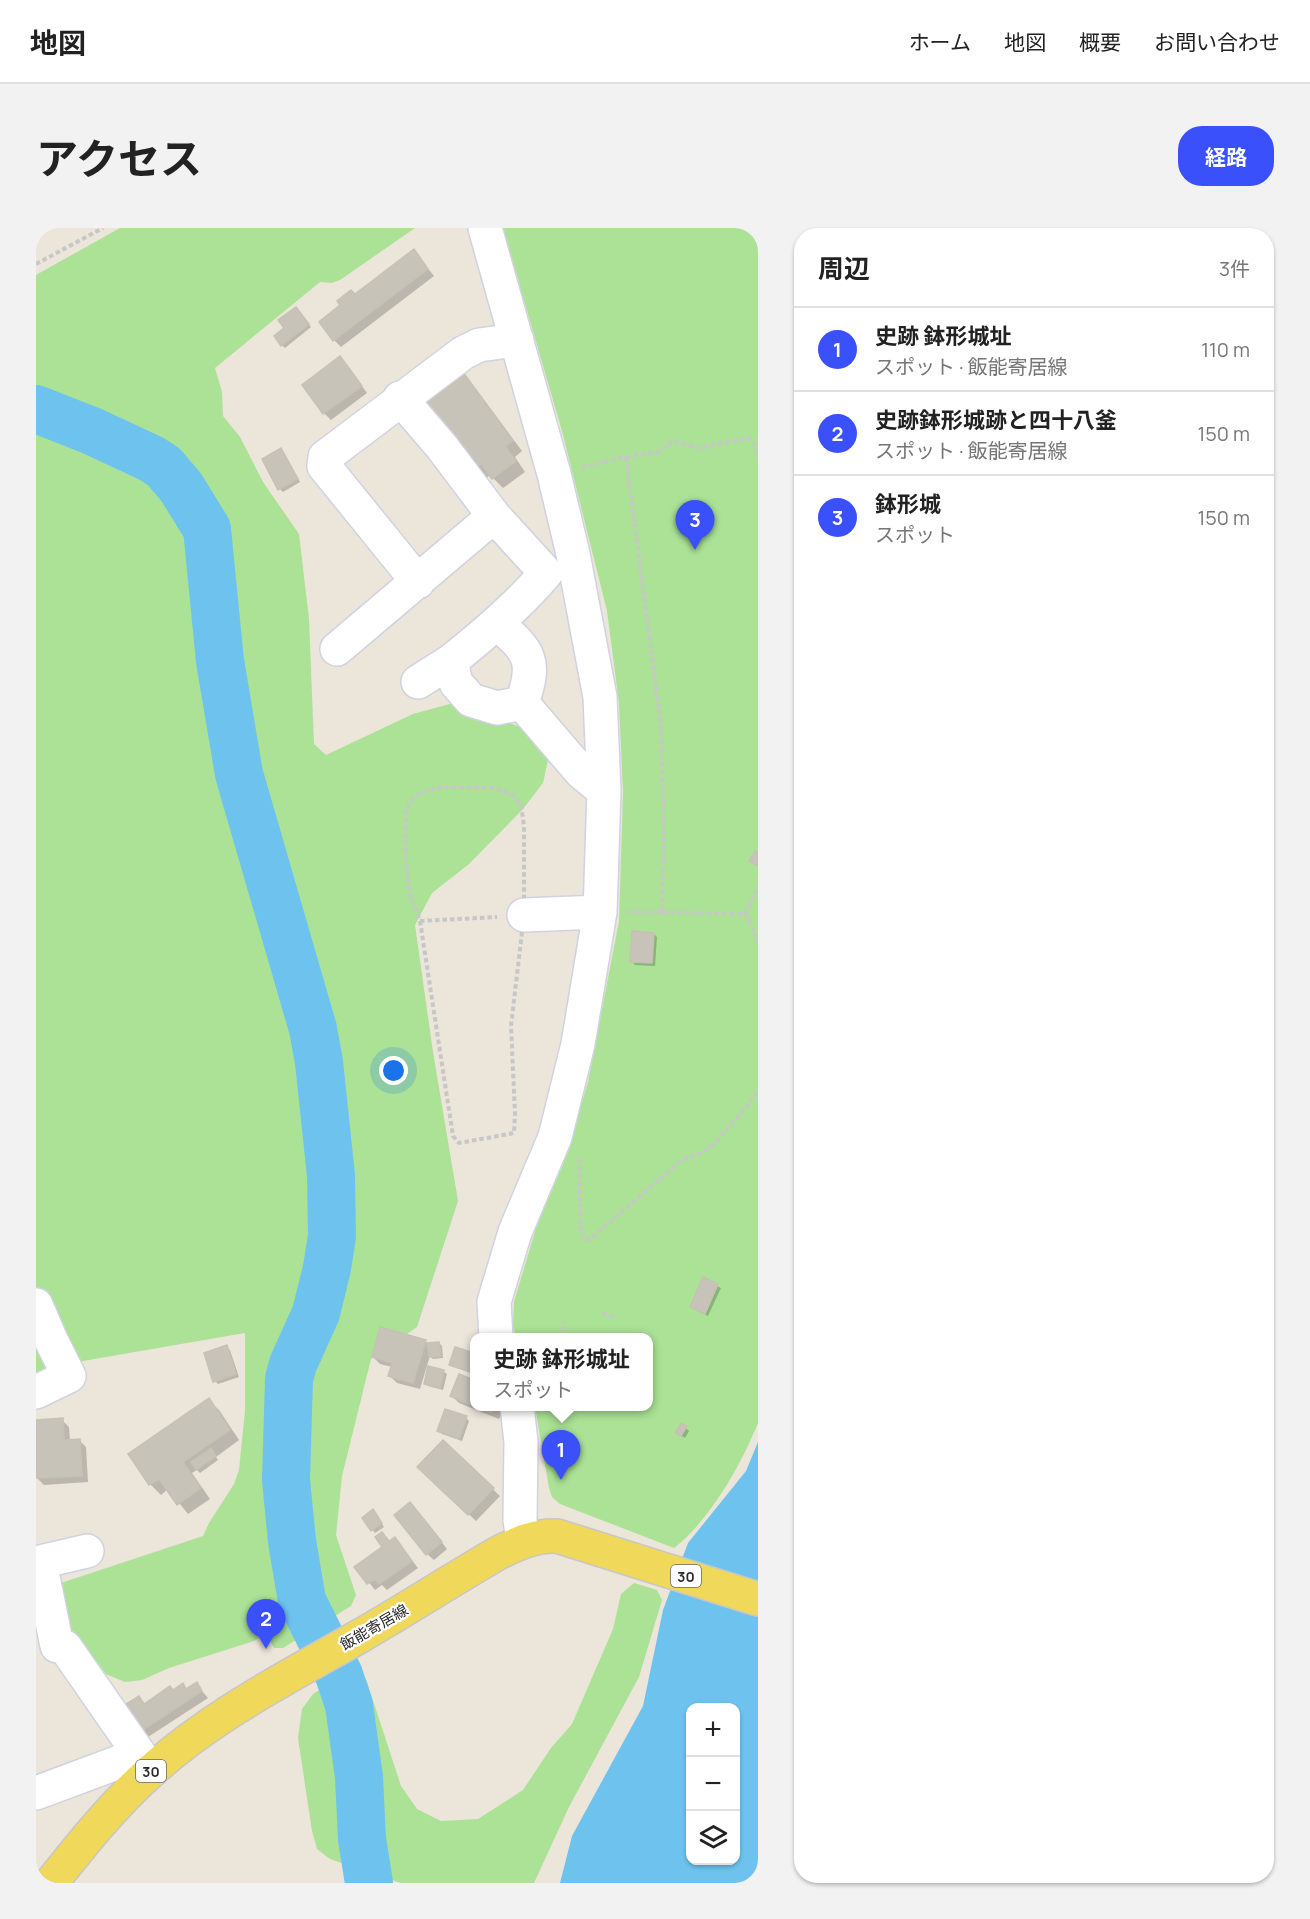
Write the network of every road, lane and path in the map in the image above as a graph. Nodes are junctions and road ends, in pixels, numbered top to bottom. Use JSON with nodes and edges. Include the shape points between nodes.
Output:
{"nodes":[{"id":1,"x":103,"y":228,"type":"edge"},
{"id":2,"x":485,"y":228,"type":"edge"},
{"id":3,"x":36,"y":264,"type":"edge"},
{"id":4,"x":517,"y":340,"type":"junction"},
{"id":5,"x":400,"y":398,"type":"junction"},
{"id":6,"x":758,"y":454,"type":"edge"},
{"id":7,"x":626,"y":457,"type":"junction"},
{"id":8,"x":554,"y":474,"type":"junction"},
{"id":9,"x":494,"y":516,"type":"junction"},
{"id":10,"x":573,"y":554,"type":"junction"},
{"id":11,"x":546,"y":573,"type":"junction"},
{"id":12,"x":418,"y":582,"type":"junction"},
{"id":13,"x":497,"y":623,"type":"junction"},
{"id":14,"x":337,"y":649,"type":"dead end"},
{"id":15,"x":451,"y":662,"type":"junction"},
{"id":16,"x":418,"y":682,"type":"dead end"},
{"id":17,"x":522,"y":703,"type":"junction"},
{"id":18,"x":604,"y":791,"type":"junction"},
{"id":19,"x":758,"y":888,"type":"edge"},
{"id":20,"x":600,"y":912,"type":"junction"},
{"id":21,"x":662,"y":912,"type":"junction"},
{"id":22,"x":745,"y":914,"type":"junction"},
{"id":23,"x":513,"y":916,"type":"junction"},
{"id":24,"x":420,"y":921,"type":"junction"},
{"id":25,"x":758,"y":944,"type":"edge"},
{"id":26,"x":758,"y":1091,"type":"edge"},
{"id":27,"x":560,"y":1115,"type":"junction"},
{"id":28,"x":36,"y":1305,"type":"edge"},
{"id":29,"x":602,"y":1313,"type":"dead end"},
{"id":30,"x":614,"y":1317,"type":"dead end"},
{"id":31,"x":564,"y":1323,"type":"dead end"},
{"id":32,"x":496,"y":1333,"type":"edge"},
{"id":33,"x":563,"y":1333,"type":"edge"},
{"id":34,"x":36,"y":1392,"type":"edge"},
{"id":35,"x":517,"y":1411,"type":"edge"},
{"id":36,"x":523,"y":1541,"type":"junction"},
{"id":37,"x":87,"y":1551,"type":"dead end"},
{"id":38,"x":758,"y":1599,"type":"edge"},
{"id":39,"x":46,"y":1646,"type":"edge"},
{"id":40,"x":145,"y":1763,"type":"junction"},
{"id":41,"x":36,"y":1792,"type":"edge"},
{"id":42,"x":51,"y":1883,"type":"edge"}],
"edges":[{"from":1,"to":3,"type":"path"},
{"from":2,"to":4,"type":"street"},
{"from":4,"to":5,"type":"street","via":[[479,345]]},
{"from":4,"to":8,"type":"street"},
{"from":5,"to":9,"type":"street"},
{"from":5,"to":12,"type":"street","via":[[325,456],[324,466]]},
{"from":6,"to":7,"type":"path","via":[[749,438],[699,448],[673,441],[658,452]]},
{"from":7,"to":8,"type":"path"},
{"from":7,"to":21,"type":"path","via":[[661,724]]},
{"from":8,"to":10,"type":"street"},
{"from":9,"to":11,"type":"street"},
{"from":9,"to":12,"type":"street"},
{"from":10,"to":11,"type":"street"},
{"from":10,"to":18,"type":"street","via":[[600,697]]},
{"from":11,"to":13,"type":"street"},
{"from":12,"to":14,"type":"street"},
{"from":13,"to":15,"type":"street"},
{"from":13,"to":17,"type":"street","via":[[515,639],[530,661],[530,681]]},
{"from":15,"to":16,"type":"street"},
{"from":15,"to":17,"type":"street","via":[[456,683],[471,700],[497,708]]},
{"from":17,"to":18,"type":"street","via":[[581,772]]},
{"from":18,"to":20,"type":"street"},
{"from":19,"to":22,"type":"path"},
{"from":20,"to":21,"type":"path"},
{"from":20,"to":23,"type":"street"},
{"from":20,"to":27,"type":"street","via":[[578,1044]]},
{"from":21,"to":22,"type":"path"},
{"from":22,"to":25,"type":"path"},
{"from":23,"to":24,"type":"path"},
{"from":23,"to":24,"type":"path","via":[[524,826],[521,804],[511,794],[494,788],[437,788],[420,794],[406,811],[410,892]]},
{"from":23,"to":24,"type":"path","via":[[514,1133],[459,1143],[453,1136]]},
{"from":26,"to":27,"type":"path","via":[[713,1145],[682,1160],[589,1240],[583,1238],[581,1230],[579,1139]]},
{"from":27,"to":32,"type":"street","via":[[555,1137],[515,1232],[494,1302]]},
{"from":28,"to":34,"type":"street","via":[[69,1376]]},
{"from":29,"to":30,"type":"path"},
{"from":31,"to":33,"type":"path"},
{"from":35,"to":36,"type":"street"},
{"from":36,"to":38,"type":"main road","name":"飯能寄居線","number":"30","via":[[557,1536]]},
{"from":36,"to":40,"type":"main road","name":"飯能寄居線","number":"30","via":[[273,1684]]},
{"from":37,"to":39,"type":"street","via":[[40,1562]]},
{"from":39,"to":40,"type":"street","via":[[65,1647]]},
{"from":40,"to":41,"type":"street"},
{"from":40,"to":42,"type":"main road","name":"飯能寄居線","number":"30"}]}
